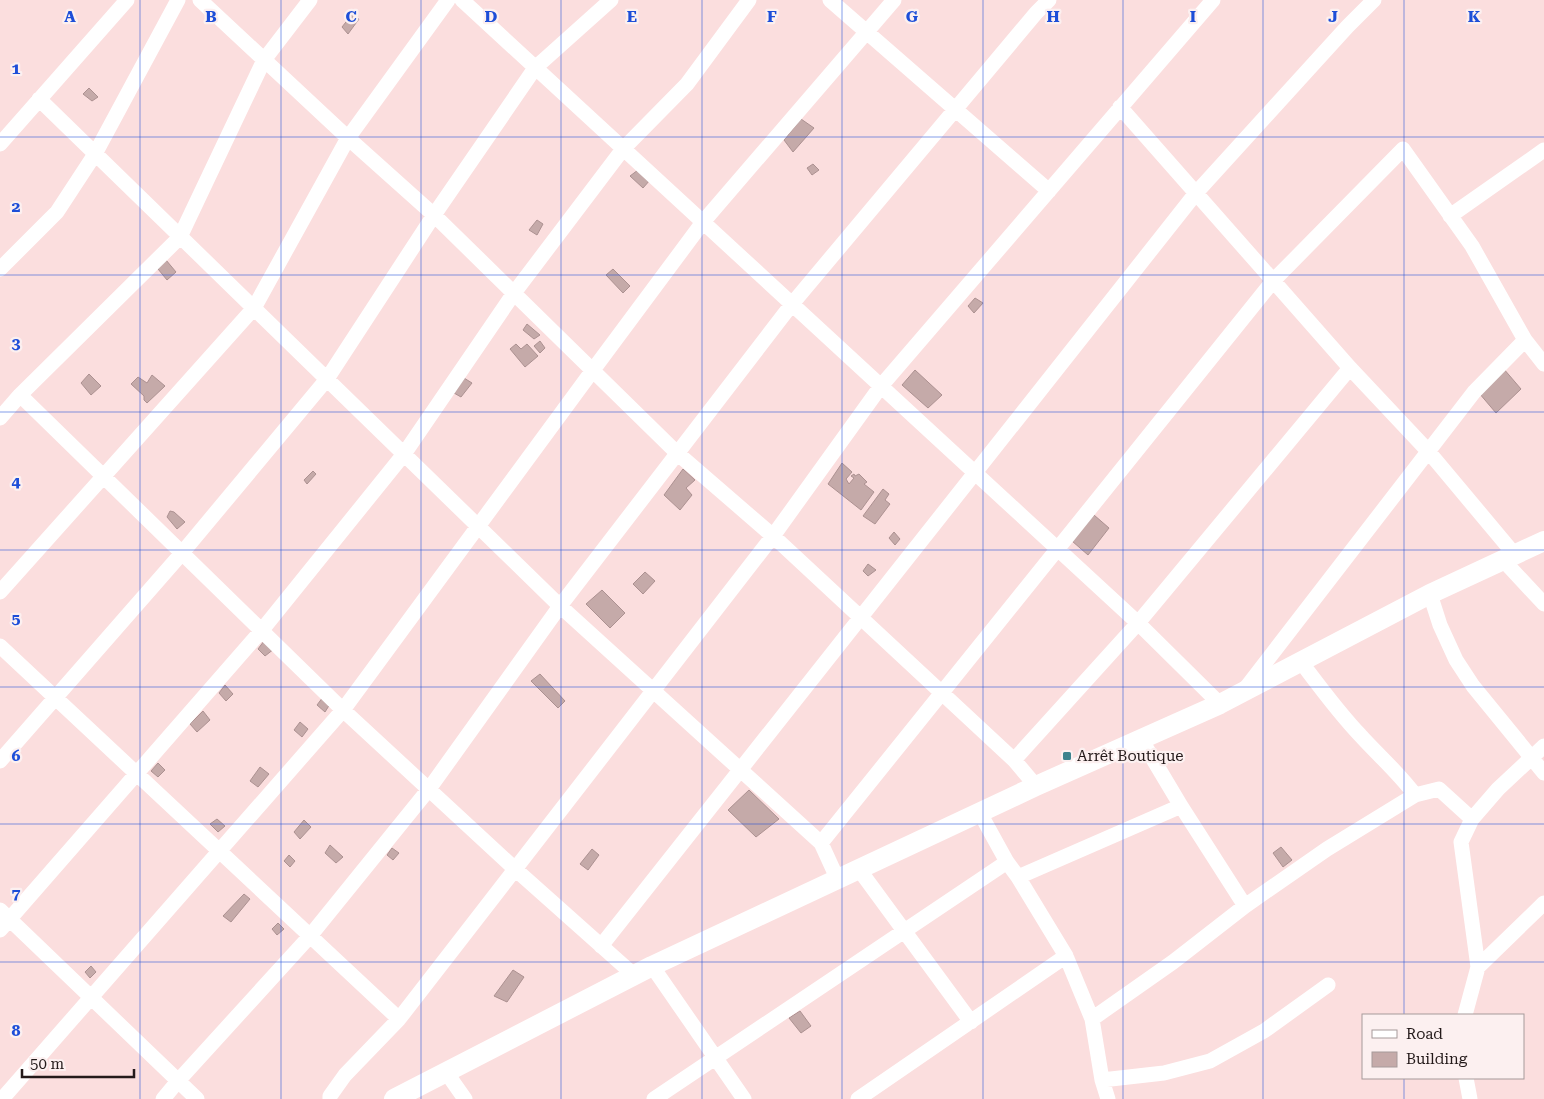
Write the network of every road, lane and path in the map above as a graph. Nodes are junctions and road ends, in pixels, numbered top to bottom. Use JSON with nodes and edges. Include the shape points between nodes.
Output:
{"nodes":[{"id":1,"x":127,"y":0,"type":"edge"},
{"id":2,"x":178,"y":0,"type":"edge"},
{"id":3,"x":200,"y":0,"type":"edge"},
{"id":4,"x":310,"y":0,"type":"edge"},
{"id":5,"x":448,"y":0,"type":"edge"},
{"id":6,"x":462,"y":0,"type":"edge"},
{"id":7,"x":611,"y":0,"type":"edge"},
{"id":8,"x":749,"y":0,"type":"edge"},
{"id":9,"x":830,"y":0,"type":"edge"},
{"id":10,"x":894,"y":0,"type":"edge"},
{"id":11,"x":1050,"y":0,"type":"edge"},
{"id":12,"x":1212,"y":0,"type":"edge"},
{"id":13,"x":1374,"y":0,"type":"edge"},
{"id":14,"x":866,"y":32,"type":"junction"},
{"id":15,"x":264,"y":60,"type":"junction"},
{"id":16,"x":535,"y":68,"type":"junction"},
{"id":17,"x":39,"y":100,"type":"junction"},
{"id":18,"x":1120,"y":108,"type":"junction"},
{"id":19,"x":955,"y":110,"type":"junction"},
{"id":20,"x":348,"y":138,"type":"junction"},
{"id":21,"x":0,"y":144,"type":"edge"},
{"id":22,"x":623,"y":149,"type":"junction"},
{"id":23,"x":1544,"y":150,"type":"edge"},
{"id":24,"x":95,"y":154,"type":"junction"},
{"id":25,"x":1049,"y":191,"type":"junction"},
{"id":26,"x":1196,"y":193,"type":"junction"},
{"id":27,"x":434,"y":215,"type":"junction"},
{"id":28,"x":1450,"y":216,"type":"junction"},
{"id":29,"x":703,"y":222,"type":"junction"},
{"id":30,"x":180,"y":237,"type":"junction"},
{"id":31,"x":0,"y":269,"type":"edge"},
{"id":32,"x":1273,"y":281,"type":"junction"},
{"id":33,"x":514,"y":293,"type":"junction"},
{"id":34,"x":792,"y":304,"type":"junction"},
{"id":35,"x":254,"y":308,"type":"junction"},
{"id":36,"x":1525,"y":340,"type":"junction"},
{"id":37,"x":1544,"y":364,"type":"edge"},
{"id":38,"x":1350,"y":368,"type":"junction"},
{"id":39,"x":593,"y":370,"type":"junction"},
{"id":40,"x":327,"y":379,"type":"junction"},
{"id":41,"x":881,"y":386,"type":"junction"},
{"id":42,"x":20,"y":395,"type":"junction"},
{"id":43,"x":0,"y":418,"type":"edge"},
{"id":44,"x":1428,"y":451,"type":"junction"},
{"id":45,"x":677,"y":453,"type":"junction"},
{"id":46,"x":404,"y":454,"type":"junction"},
{"id":47,"x":975,"y":473,"type":"junction"},
{"id":48,"x":103,"y":476,"type":"junction"},
{"id":49,"x":478,"y":527,"type":"junction"},
{"id":50,"x":773,"y":536,"type":"junction"},
{"id":51,"x":1544,"y":541,"type":"edge"},
{"id":52,"x":1057,"y":549,"type":"junction"},
{"id":53,"x":182,"y":553,"type":"junction"},
{"id":54,"x":1509,"y":558,"type":"junction"},
{"id":55,"x":0,"y":592,"type":"edge"},
{"id":56,"x":1430,"y":594,"type":"junction"},
{"id":57,"x":1544,"y":604,"type":"edge"},
{"id":58,"x":560,"y":606,"type":"junction"},
{"id":59,"x":860,"y":618,"type":"junction"},
{"id":60,"x":1138,"y":623,"type":"junction"},
{"id":61,"x":262,"y":630,"type":"junction"},
{"id":62,"x":0,"y":646,"type":"edge"},
{"id":63,"x":1301,"y":662,"type":"junction"},
{"id":64,"x":653,"y":691,"type":"junction"},
{"id":65,"x":1244,"y":691,"type":"junction"},
{"id":66,"x":942,"y":693,"type":"junction"},
{"id":67,"x":56,"y":698,"type":"junction"},
{"id":68,"x":1220,"y":704,"type":"junction"},
{"id":69,"x":343,"y":710,"type":"junction"},
{"id":70,"x":1141,"y":739,"type":"junction"},
{"id":71,"x":1544,"y":746,"type":"edge"},
{"id":72,"x":1531,"y":758,"type":"junction"},
{"id":73,"x":1014,"y":760,"type":"junction"},
{"id":74,"x":0,"y":761,"type":"edge"},
{"id":75,"x":740,"y":770,"type":"junction"},
{"id":76,"x":1544,"y":773,"type":"edge"},
{"id":77,"x":137,"y":774,"type":"junction"},
{"id":78,"x":1036,"y":786,"type":"junction"},
{"id":79,"x":429,"y":789,"type":"junction"},
{"id":80,"x":1415,"y":795,"type":"junction"},
{"id":81,"x":1181,"y":806,"type":"junction"},
{"id":82,"x":980,"y":813,"type":"junction"},
{"id":83,"x":1472,"y":819,"type":"junction"},
{"id":84,"x":821,"y":843,"type":"junction"},
{"id":85,"x":220,"y":851,"type":"junction"},
{"id":86,"x":1007,"y":862,"type":"junction"},
{"id":87,"x":858,"y":868,"type":"junction"},
{"id":88,"x":515,"y":870,"type":"junction"},
{"id":89,"x":1018,"y":877,"type":"junction"},
{"id":90,"x":837,"y":878,"type":"junction"},
{"id":91,"x":1544,"y":903,"type":"edge"},
{"id":92,"x":1245,"y":906,"type":"junction"},
{"id":93,"x":3,"y":920,"type":"edge"},
{"id":94,"x":905,"y":931,"type":"junction"},
{"id":95,"x":310,"y":936,"type":"junction"},
{"id":96,"x":601,"y":946,"type":"junction"},
{"id":97,"x":1066,"y":956,"type":"junction"},
{"id":98,"x":652,"y":966,"type":"junction"},
{"id":99,"x":1478,"y":967,"type":"junction"},
{"id":100,"x":634,"y":975,"type":"junction"},
{"id":101,"x":1328,"y":985,"type":"dead end"},
{"id":102,"x":91,"y":998,"type":"junction"},
{"id":103,"x":1465,"y":1014,"type":"edge"},
{"id":104,"x":399,"y":1019,"type":"junction"},
{"id":105,"x":1092,"y":1019,"type":"junction"},
{"id":106,"x":972,"y":1022,"type":"junction"},
{"id":107,"x":716,"y":1058,"type":"junction"},
{"id":108,"x":446,"y":1072,"type":"junction"},
{"id":109,"x":1466,"y":1079,"type":"edge"},
{"id":110,"x":1102,"y":1080,"type":"junction"},
{"id":111,"x":178,"y":1081,"type":"junction"},
{"id":112,"x":2,"y":1099,"type":"edge"},
{"id":113,"x":163,"y":1099,"type":"edge"},
{"id":114,"x":197,"y":1099,"type":"edge"},
{"id":115,"x":330,"y":1099,"type":"edge"},
{"id":116,"x":394,"y":1099,"type":"edge"},
{"id":117,"x":465,"y":1099,"type":"edge"},
{"id":118,"x":654,"y":1099,"type":"edge"},
{"id":119,"x":744,"y":1099,"type":"edge"},
{"id":120,"x":858,"y":1099,"type":"edge"},
{"id":121,"x":1108,"y":1099,"type":"edge"},
{"id":122,"x":1470,"y":1099,"type":"edge"}],
"edges":[{"from":1,"to":17,"type":"street"},
{"from":2,"to":24,"type":"street"},
{"from":3,"to":15,"type":"street"},
{"from":4,"to":15,"type":"street"},
{"from":5,"to":20,"type":"street"},
{"from":6,"to":16,"type":"street"},
{"from":7,"to":16,"type":"street"},
{"from":8,"to":22,"type":"street","via":[[687,84]]},
{"from":9,"to":14,"type":"street"},
{"from":10,"to":14,"type":"street"},
{"from":11,"to":19,"type":"street"},
{"from":12,"to":18,"type":"street"},
{"from":13,"to":26,"type":"street"},
{"from":14,"to":19,"type":"street"},
{"from":14,"to":29,"type":"street"},
{"from":15,"to":20,"type":"street"},
{"from":15,"to":30,"type":"street"},
{"from":16,"to":22,"type":"street"},
{"from":16,"to":27,"type":"street"},
{"from":17,"to":21,"type":"street"},
{"from":17,"to":24,"type":"street"},
{"from":18,"to":25,"type":"street"},
{"from":18,"to":26,"type":"street"},
{"from":19,"to":25,"type":"street"},
{"from":19,"to":34,"type":"street"},
{"from":20,"to":27,"type":"street"},
{"from":20,"to":35,"type":"street"},
{"from":22,"to":29,"type":"street"},
{"from":22,"to":33,"type":"street"},
{"from":23,"to":28,"type":"street"},
{"from":24,"to":30,"type":"street"},
{"from":24,"to":31,"type":"street","via":[[57,212]]},
{"from":25,"to":41,"type":"street"},
{"from":26,"to":32,"type":"street"},
{"from":26,"to":47,"type":"street"},
{"from":27,"to":33,"type":"street"},
{"from":27,"to":40,"type":"street"},
{"from":28,"to":32,"type":"street","via":[[1403,150]]},
{"from":28,"to":36,"type":"street","via":[[1472,246]]},
{"from":29,"to":34,"type":"street"},
{"from":29,"to":39,"type":"street"},
{"from":30,"to":35,"type":"street"},
{"from":30,"to":42,"type":"street"},
{"from":32,"to":38,"type":"street"},
{"from":32,"to":52,"type":"street"},
{"from":33,"to":39,"type":"street"},
{"from":33,"to":46,"type":"street"},
{"from":34,"to":41,"type":"street"},
{"from":34,"to":45,"type":"street"},
{"from":35,"to":40,"type":"street"},
{"from":35,"to":48,"type":"street"},
{"from":36,"to":37,"type":"street"},
{"from":36,"to":44,"type":"street","via":[[1474,392]]},
{"from":38,"to":44,"type":"street"},
{"from":38,"to":60,"type":"street"},
{"from":39,"to":45,"type":"street"},
{"from":39,"to":49,"type":"street"},
{"from":40,"to":46,"type":"street"},
{"from":40,"to":53,"type":"street"},
{"from":41,"to":47,"type":"street"},
{"from":41,"to":50,"type":"street"},
{"from":42,"to":43,"type":"street"},
{"from":42,"to":48,"type":"street"},
{"from":44,"to":54,"type":"street"},
{"from":44,"to":65,"type":"street"},
{"from":45,"to":50,"type":"street"},
{"from":45,"to":58,"type":"street"},
{"from":46,"to":49,"type":"street"},
{"from":46,"to":61,"type":"street"},
{"from":47,"to":52,"type":"street"},
{"from":47,"to":59,"type":"street"},
{"from":48,"to":53,"type":"street"},
{"from":48,"to":55,"type":"street"},
{"from":49,"to":58,"type":"street"},
{"from":49,"to":69,"type":"street"},
{"from":50,"to":59,"type":"street"},
{"from":50,"to":64,"type":"street"},
{"from":51,"to":54,"type":"main road"},
{"from":52,"to":60,"type":"street"},
{"from":52,"to":66,"type":"street"},
{"from":53,"to":61,"type":"street"},
{"from":53,"to":67,"type":"street"},
{"from":54,"to":56,"type":"main road"},
{"from":54,"to":57,"type":"street"},
{"from":56,"to":63,"type":"main road"},
{"from":56,"to":72,"type":"street","via":[[1456,660]]},
{"from":58,"to":64,"type":"street"},
{"from":58,"to":79,"type":"street"},
{"from":59,"to":66,"type":"street"},
{"from":59,"to":75,"type":"street"},
{"from":60,"to":68,"type":"street"},
{"from":60,"to":73,"type":"street"},
{"from":61,"to":69,"type":"street"},
{"from":61,"to":77,"type":"street"},
{"from":62,"to":67,"type":"street"},
{"from":63,"to":65,"type":"main road"},
{"from":63,"to":80,"type":"street","via":[[1358,734]]},
{"from":64,"to":75,"type":"street"},
{"from":64,"to":88,"type":"street"},
{"from":65,"to":68,"type":"main road"},
{"from":66,"to":73,"type":"street"},
{"from":66,"to":84,"type":"street"},
{"from":67,"to":74,"type":"street"},
{"from":67,"to":77,"type":"street"},
{"from":68,"to":70,"type":"main road"},
{"from":69,"to":79,"type":"street"},
{"from":69,"to":85,"type":"street"},
{"from":70,"to":78,"type":"main road"},
{"from":70,"to":81,"type":"street"},
{"from":71,"to":72,"type":"street"},
{"from":72,"to":76,"type":"street"},
{"from":72,"to":83,"type":"street"},
{"from":73,"to":78,"type":"street"},
{"from":75,"to":84,"type":"street"},
{"from":75,"to":96,"type":"street"},
{"from":77,"to":85,"type":"street"},
{"from":77,"to":93,"type":"street"},
{"from":78,"to":82,"type":"main road"},
{"from":79,"to":88,"type":"street"},
{"from":79,"to":95,"type":"street"},
{"from":80,"to":83,"type":"street","via":[[1439,789]]},
{"from":80,"to":92,"type":"street","via":[[1327,848]]},
{"from":81,"to":89,"type":"street"},
{"from":81,"to":92,"type":"street"},
{"from":82,"to":86,"type":"street"},
{"from":82,"to":87,"type":"main road"},
{"from":83,"to":99,"type":"street","via":[[1461,842]]},
{"from":84,"to":90,"type":"street"},
{"from":85,"to":95,"type":"street"},
{"from":85,"to":102,"type":"street"},
{"from":86,"to":89,"type":"street"},
{"from":86,"to":94,"type":"street"},
{"from":87,"to":90,"type":"main road"},
{"from":87,"to":94,"type":"street"},
{"from":88,"to":96,"type":"street"},
{"from":88,"to":104,"type":"street"},
{"from":89,"to":97,"type":"street"},
{"from":90,"to":98,"type":"main road"},
{"from":91,"to":99,"type":"street"},
{"from":92,"to":105,"type":"street"},
{"from":93,"to":102,"type":"street"},
{"from":94,"to":106,"type":"street"},
{"from":94,"to":107,"type":"street"},
{"from":95,"to":104,"type":"street"},
{"from":95,"to":111,"type":"street"},
{"from":96,"to":100,"type":"street"},
{"from":97,"to":105,"type":"street"},
{"from":97,"to":106,"type":"street"},
{"from":98,"to":100,"type":"main road"},
{"from":98,"to":107,"type":"street"},
{"from":99,"to":103,"type":"street"},
{"from":100,"to":108,"type":"main road"},
{"from":101,"to":110,"type":"street","via":[[1264,1031],[1210,1060],[1164,1073]]},
{"from":102,"to":111,"type":"street"},
{"from":102,"to":112,"type":"street"},
{"from":104,"to":115,"type":"street","via":[[344,1075]]},
{"from":105,"to":110,"type":"street"},
{"from":106,"to":120,"type":"street"},
{"from":107,"to":118,"type":"street"},
{"from":107,"to":119,"type":"street"},
{"from":108,"to":116,"type":"main road"},
{"from":108,"to":117,"type":"street"},
{"from":109,"to":122,"type":"street"},
{"from":110,"to":121,"type":"street"},
{"from":111,"to":113,"type":"street"},
{"from":111,"to":114,"type":"street"}]}
